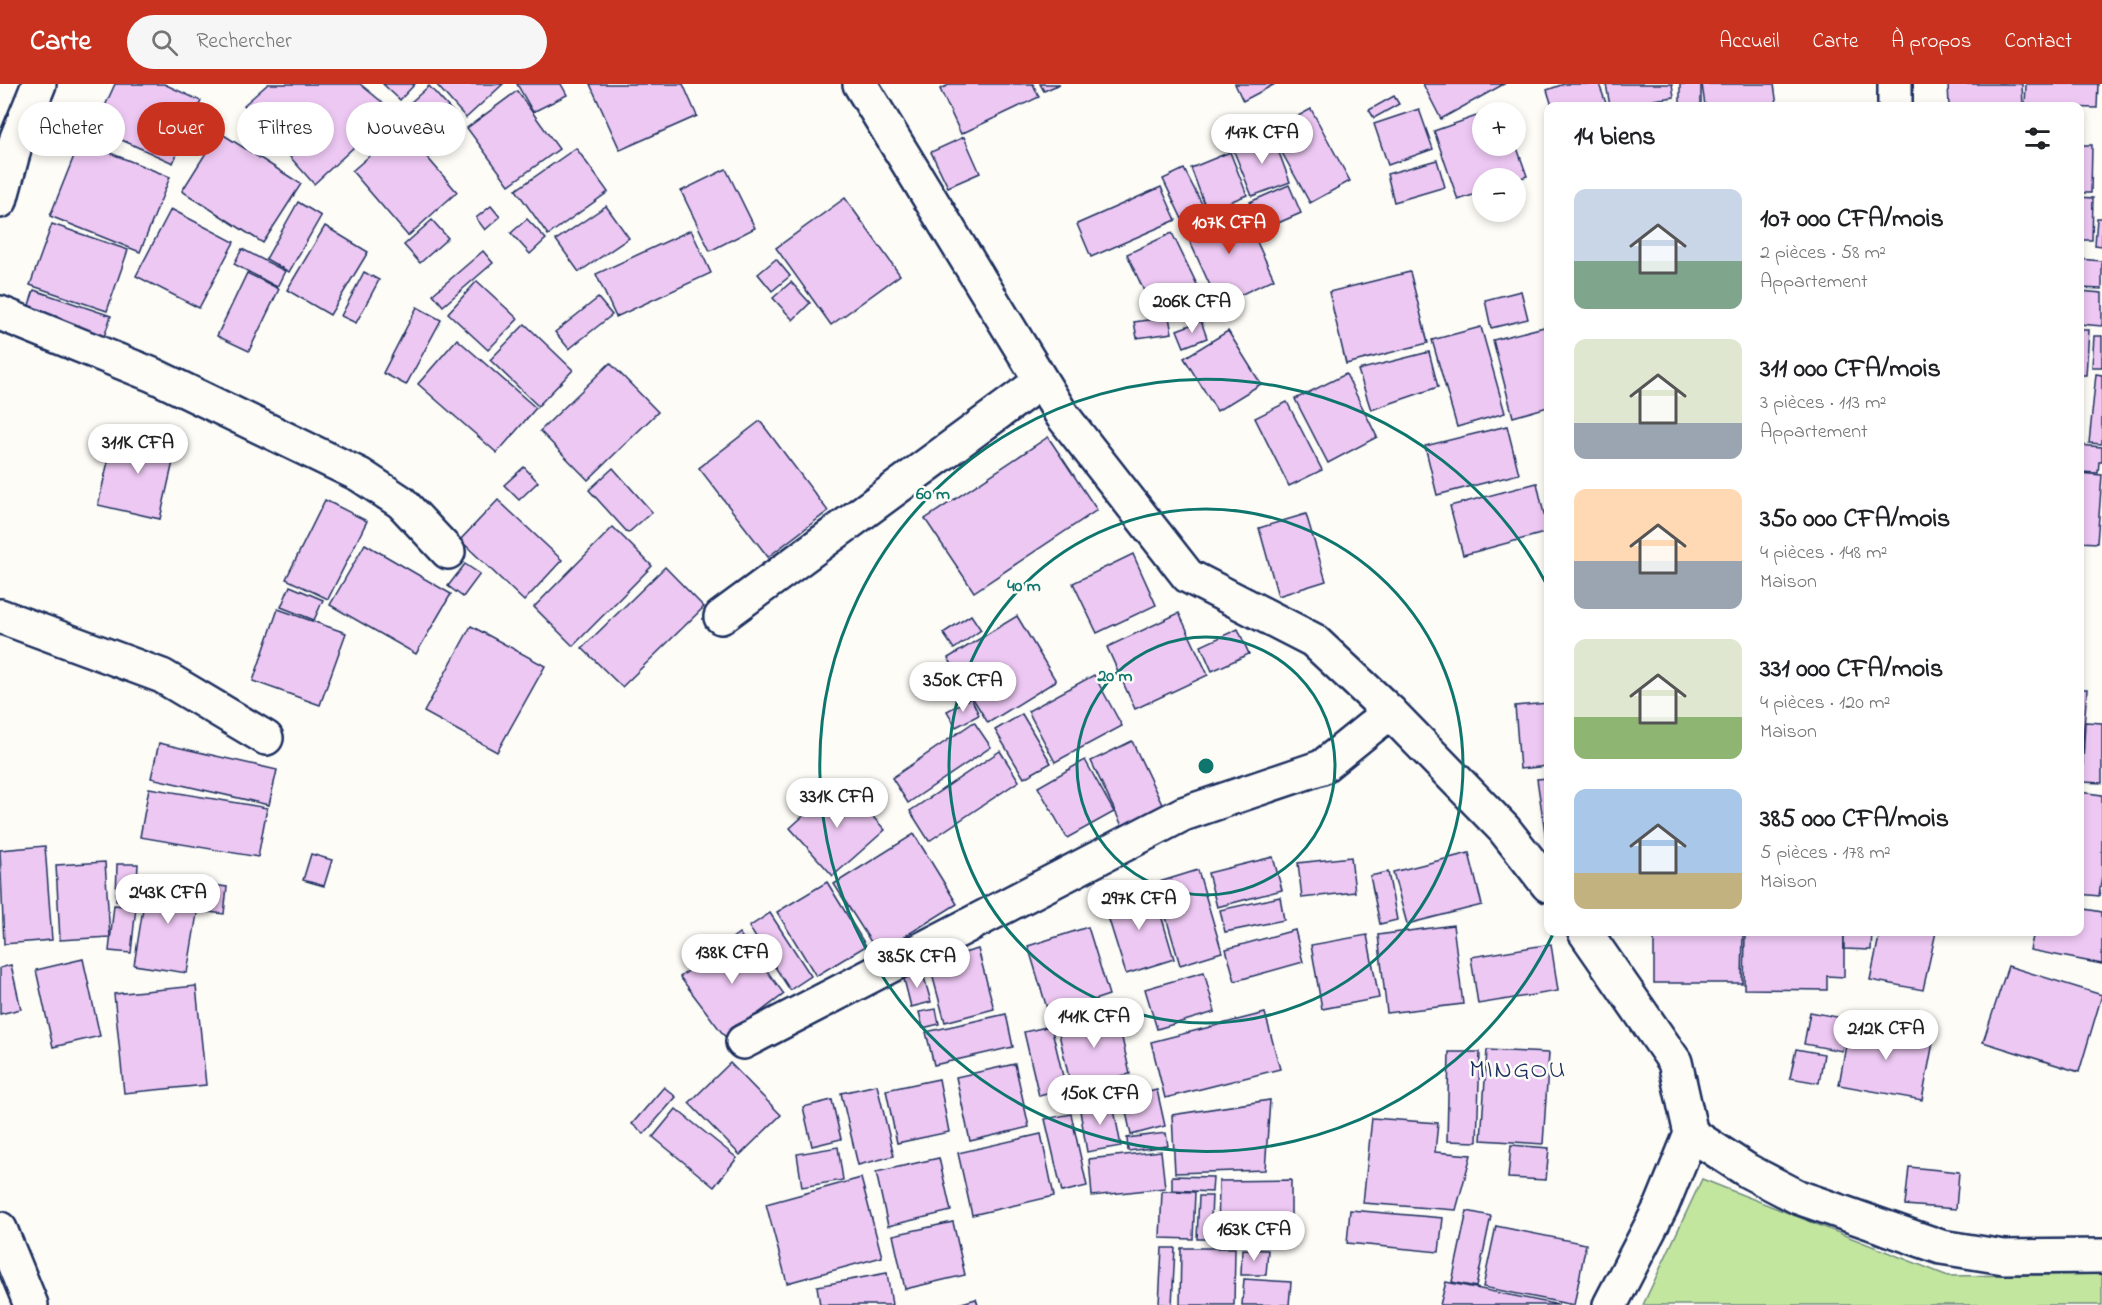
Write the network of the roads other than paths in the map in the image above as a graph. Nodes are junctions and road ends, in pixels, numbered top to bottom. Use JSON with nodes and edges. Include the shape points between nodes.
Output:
{"nodes":[{"id":1,"x":39,"y":84,"type":"edge"},
{"id":2,"x":860,"y":84,"type":"edge"},
{"id":3,"x":1894,"y":84,"type":"edge"},
{"id":4,"x":1895,"y":102,"type":"edge"},
{"id":5,"x":0,"y":201,"type":"edge"},
{"id":6,"x":0,"y":313,"type":"edge"},
{"id":7,"x":1040,"y":382,"type":"junction"},
{"id":8,"x":448,"y":552,"type":"dead end"},
{"id":9,"x":0,"y":616,"type":"edge"},
{"id":10,"x":721,"y":617,"type":"dead end"},
{"id":11,"x":1390,"y":712,"type":"junction"},
{"id":12,"x":266,"y":738,"type":"dead end"},
{"id":13,"x":1544,"y":880,"type":"edge"},
{"id":14,"x":1588,"y":936,"type":"edge"},
{"id":15,"x":743,"y":1042,"type":"dead end"},
{"id":16,"x":1691,"y":1134,"type":"junction"},
{"id":17,"x":0,"y":1229,"type":"edge"},
{"id":18,"x":2102,"y":1256,"type":"edge"},
{"id":19,"x":32,"y":1305,"type":"edge"},
{"id":20,"x":1610,"y":1305,"type":"edge"}],
"edges":[{"from":1,"to":5,"type":"street","via":[[17,138]]},
{"from":2,"to":7,"type":"street"},
{"from":3,"to":4,"type":"street"},
{"from":6,"to":8,"type":"street","via":[[153,375],[360,475],[400,502]]},
{"from":7,"to":10,"type":"street"},
{"from":7,"to":11,"type":"street","via":[[1188,576],[1312,640]]},
{"from":9,"to":12,"type":"street","via":[[162,676]]},
{"from":11,"to":13,"type":"street","via":[[1504,829]]},
{"from":11,"to":15,"type":"street","via":[[1322,767],[1183,814]]},
{"from":14,"to":16,"type":"street","via":[[1675,1062]]},
{"from":16,"to":18,"type":"street","via":[[1748,1172],[1798,1197],[1941,1247],[2004,1257]]},
{"from":16,"to":20,"type":"street","via":[[1662,1205]]},
{"from":17,"to":19,"type":"street"}]}
